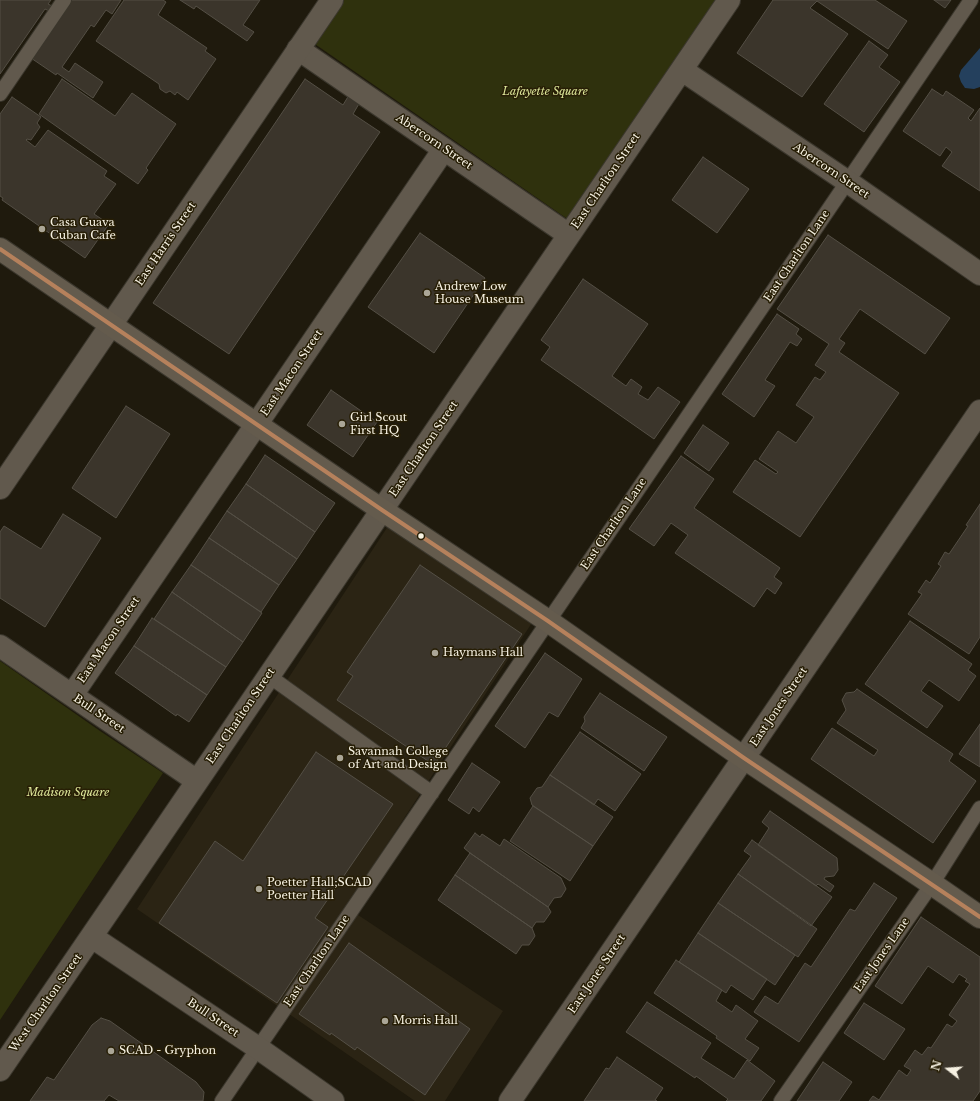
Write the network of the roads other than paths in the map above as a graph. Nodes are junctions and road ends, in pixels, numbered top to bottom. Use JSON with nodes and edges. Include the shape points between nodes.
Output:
{"nodes":[{"id":1,"x":64,"y":0,"type":"edge"},
{"id":2,"x":332,"y":0,"type":"edge"},
{"id":3,"x":729,"y":0,"type":"edge"},
{"id":4,"x":971,"y":0,"type":"edge"},
{"id":5,"x":298,"y":49,"type":"junction"},
{"id":6,"x":682,"y":70,"type":"junction"},
{"id":7,"x":0,"y":94,"type":"edge"},
{"id":8,"x":444,"y":149,"type":"junction"},
{"id":9,"x":848,"y":182,"type":"junction"},
{"id":10,"x":569,"y":235,"type":"junction"},
{"id":11,"x":0,"y":249,"type":"edge"},
{"id":12,"x":980,"y":274,"type":"edge"},
{"id":13,"x":111,"y":324,"type":"junction"},
{"id":14,"x":980,"y":411,"type":"edge"},
{"id":15,"x":257,"y":424,"type":"junction"},
{"id":16,"x":0,"y":488,"type":"edge"},
{"id":17,"x":382,"y":510,"type":"junction"},
{"id":18,"x":548,"y":621,"type":"junction"},
{"id":19,"x":0,"y":646,"type":"edge"},
{"id":20,"x":269,"y":676,"type":"junction"},
{"id":21,"x":72,"y":695,"type":"junction"},
{"id":22,"x":744,"y":758,"type":"junction"},
{"id":23,"x":197,"y":781,"type":"junction"},
{"id":24,"x":432,"y":793,"type":"junction"},
{"id":25,"x":980,"y":808,"type":"edge"},
{"id":26,"x":932,"y":884,"type":"junction"},
{"id":27,"x":980,"y":918,"type":"edge"},
{"id":28,"x":92,"y":937,"type":"junction"},
{"id":29,"x":258,"y":1048,"type":"junction"},
{"id":30,"x":0,"y":1070,"type":"edge"},
{"id":31,"x":222,"y":1101,"type":"edge"},
{"id":32,"x":333,"y":1101,"type":"edge"},
{"id":33,"x":510,"y":1101,"type":"edge"},
{"id":34,"x":781,"y":1101,"type":"edge"}],
"edges":[{"from":1,"to":7,"type":"lane"},
{"from":2,"to":5,"type":"street","name":"East Harris Street"},
{"from":3,"to":6,"type":"street","name":"East Charlton Street"},
{"from":4,"to":9,"type":"lane","name":"East Charlton Lane"},
{"from":5,"to":8,"type":"street","name":"Abercorn Street"},
{"from":5,"to":13,"type":"street","name":"East Harris Street"},
{"from":6,"to":9,"type":"street","name":"Abercorn Street"},
{"from":6,"to":10,"type":"street","name":"East Charlton Street"},
{"from":8,"to":10,"type":"street","name":"Abercorn Street"},
{"from":8,"to":15,"type":"street","name":"East Macon Street"},
{"from":9,"to":12,"type":"street","name":"Abercorn Street"},
{"from":9,"to":18,"type":"lane","name":"East Charlton Lane"},
{"from":10,"to":17,"type":"street","name":"East Charlton Street"},
{"from":11,"to":13,"type":"main road"},
{"from":13,"to":15,"type":"main road"},
{"from":13,"to":16,"type":"street","name":"East Harris Street"},
{"from":14,"to":22,"type":"street","name":"East Jones Street"},
{"from":15,"to":17,"type":"main road"},
{"from":15,"to":21,"type":"street","name":"East Macon Street"},
{"from":17,"to":18,"type":"main road"},
{"from":17,"to":20,"type":"street","name":"East Charlton Street"},
{"from":18,"to":22,"type":"main road"},
{"from":18,"to":24,"type":"lane","name":"East Charlton Lane"},
{"from":19,"to":21,"type":"street","name":"Bull Street"},
{"from":20,"to":23,"type":"street","name":"East Charlton Street"},
{"from":20,"to":24,"type":"lane"},
{"from":21,"to":23,"type":"street","name":"Bull Street"},
{"from":22,"to":26,"type":"main road"},
{"from":22,"to":33,"type":"street","name":"East Jones Street"},
{"from":23,"to":28,"type":"street","name":"East Charlton Street"},
{"from":24,"to":29,"type":"lane","name":"East Charlton Lane"},
{"from":25,"to":26,"type":"lane","name":"East Jones Lane"},
{"from":26,"to":27,"type":"main road"},
{"from":26,"to":34,"type":"lane","name":"East Jones Lane"},
{"from":28,"to":29,"type":"street","name":"Bull Street"},
{"from":28,"to":30,"type":"street","name":"West Charlton Street"},
{"from":29,"to":31,"type":"lane","name":"East Charlton Lane"},
{"from":29,"to":32,"type":"street","name":"Bull Street"}]}
